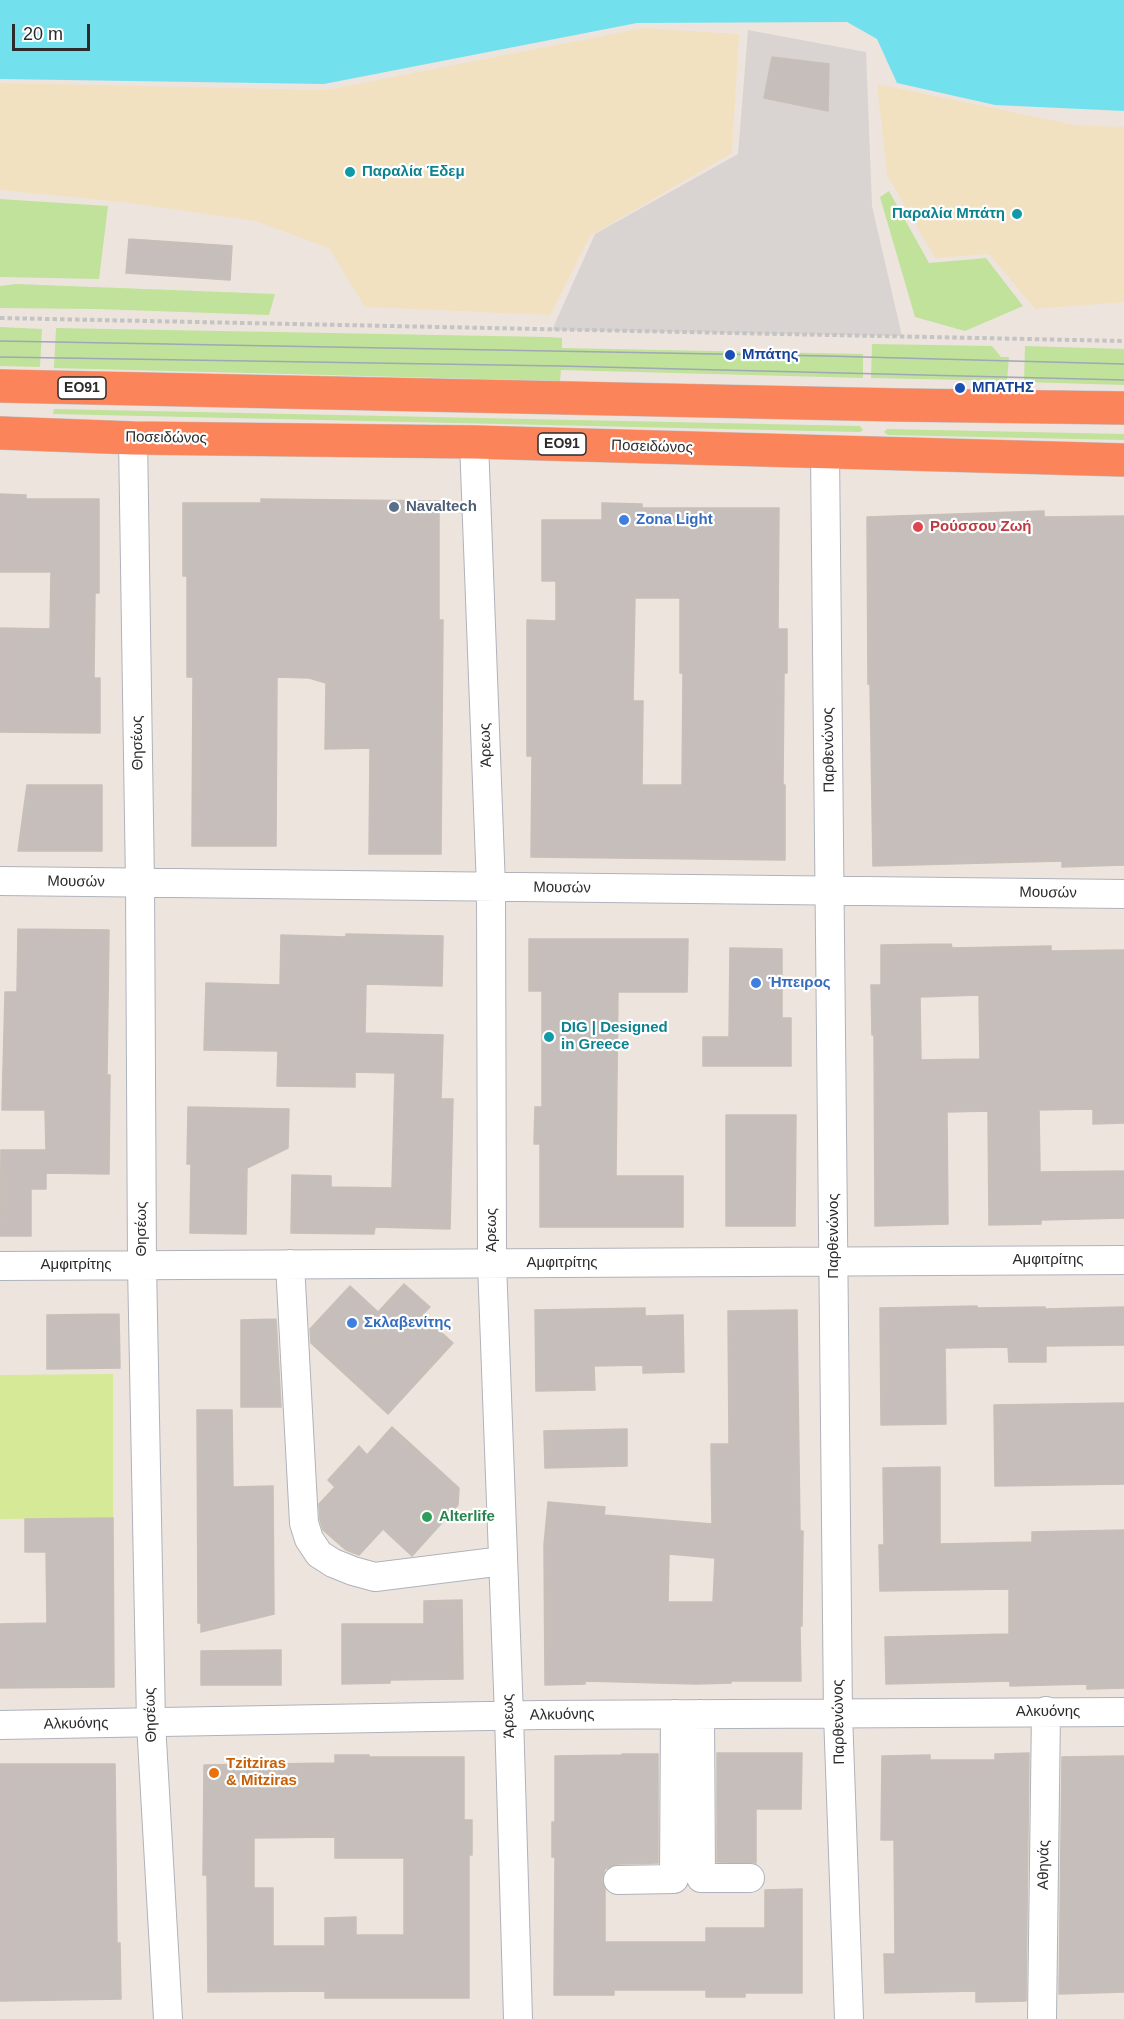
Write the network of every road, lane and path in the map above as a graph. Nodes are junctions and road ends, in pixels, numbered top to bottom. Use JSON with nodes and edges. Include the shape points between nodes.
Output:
{"nodes":[{"id":1,"x":0,"y":318,"type":"edge"},
{"id":2,"x":1124,"y":341,"type":"edge"},
{"id":3,"x":0,"y":386,"type":"edge"},
{"id":4,"x":1124,"y":408,"type":"edge"},
{"id":5,"x":0,"y":433,"type":"edge"},
{"id":6,"x":133,"y":438,"type":"junction"},
{"id":7,"x":474,"y":442,"type":"junction"},
{"id":8,"x":825,"y":452,"type":"junction"},
{"id":9,"x":1124,"y":460,"type":"edge"},
{"id":10,"x":0,"y":881,"type":"edge"},
{"id":11,"x":140,"y":883,"type":"junction"},
{"id":12,"x":491,"y":887,"type":"junction"},
{"id":13,"x":831,"y":891,"type":"junction"},
{"id":14,"x":1124,"y":894,"type":"edge"},
{"id":15,"x":1124,"y":1260,"type":"edge"},
{"id":16,"x":834,"y":1261,"type":"junction"},
{"id":17,"x":492,"y":1263,"type":"junction"},
{"id":18,"x":290,"y":1264,"type":"junction"},
{"id":19,"x":142,"y":1265,"type":"junction"},
{"id":20,"x":0,"y":1266,"type":"edge"},
{"id":21,"x":503,"y":1561,"type":"junction"},
{"id":22,"x":1046,"y":1711,"type":"junction"},
{"id":23,"x":1124,"y":1712,"type":"edge"},
{"id":24,"x":688,"y":1714,"type":"junction"},
{"id":25,"x":838,"y":1714,"type":"junction"},
{"id":26,"x":509,"y":1716,"type":"junction"},
{"id":27,"x":151,"y":1723,"type":"junction"},
{"id":28,"x":0,"y":1725,"type":"edge"},
{"id":29,"x":750,"y":1878,"type":"dead end"},
{"id":30,"x":618,"y":1880,"type":"dead end"},
{"id":31,"x":168,"y":2019,"type":"edge"},
{"id":32,"x":518,"y":2019,"type":"edge"},
{"id":33,"x":849,"y":2019,"type":"edge"},
{"id":34,"x":1042,"y":2019,"type":"edge"}],
"edges":[{"from":1,"to":2,"type":"path"},
{"from":3,"to":4,"type":"highway","number":"ΕΟ91"},
{"from":5,"to":6,"type":"highway","name":"Ποσειδώνος","number":"ΕΟ91"},
{"from":6,"to":7,"type":"highway","name":"Ποσειδώνος","number":"ΕΟ91"},
{"from":6,"to":11,"type":"street","name":"Θησέως"},
{"from":7,"to":8,"type":"highway","name":"Ποσειδώνος","number":"ΕΟ91"},
{"from":7,"to":12,"type":"street","name":"Άρεως"},
{"from":8,"to":9,"type":"highway","name":"Ποσειδώνος","number":"ΕΟ91"},
{"from":8,"to":13,"type":"street","name":"Παρθενώνος"},
{"from":10,"to":11,"type":"street","name":"Μουσών"},
{"from":11,"to":12,"type":"street","name":"Μουσών"},
{"from":11,"to":19,"type":"street","name":"Θησέως"},
{"from":12,"to":13,"type":"street","name":"Μουσών"},
{"from":12,"to":17,"type":"street","name":"Άρεως"},
{"from":13,"to":14,"type":"street","name":"Μουσών"},
{"from":13,"to":16,"type":"street","name":"Παρθενώνος"},
{"from":15,"to":16,"type":"street","name":"Αμφιτρίτης"},
{"from":16,"to":17,"type":"street","name":"Αμφιτρίτης"},
{"from":16,"to":25,"type":"street","name":"Παρθενώνος"},
{"from":17,"to":18,"type":"street","name":"Αμφιτρίτης"},
{"from":17,"to":21,"type":"street","name":"Άρεως"},
{"from":18,"to":19,"type":"street","name":"Αμφιτρίτης"},
{"from":18,"to":21,"type":"street","via":[[304,1522],[319,1554],[352,1571],[375,1577]]},
{"from":19,"to":20,"type":"street","name":"Αμφιτρίτης"},
{"from":19,"to":27,"type":"street","name":"Θησέως"},
{"from":21,"to":26,"type":"street","name":"Άρεως"},
{"from":22,"to":23,"type":"street","name":"Αλκυόνης"},
{"from":22,"to":25,"type":"street","name":"Αλκυόνης"},
{"from":22,"to":34,"type":"street","name":"Αθηνάς"},
{"from":24,"to":25,"type":"street","name":"Αλκυόνης"},
{"from":24,"to":26,"type":"street","name":"Αλκυόνης"},
{"from":24,"to":29,"type":"street","via":[[701,1878]]},
{"from":24,"to":30,"type":"street","via":[[674,1879]]},
{"from":25,"to":33,"type":"street","name":"Παρθενώνος"},
{"from":26,"to":27,"type":"street","name":"Αλκυόνης"},
{"from":26,"to":32,"type":"street","name":"Άρεως"},
{"from":27,"to":28,"type":"street","name":"Αλκυόνης"},
{"from":27,"to":31,"type":"street","name":"Θησέως"}]}
